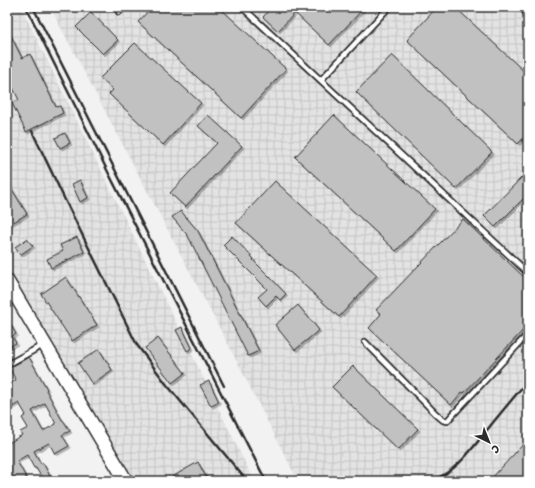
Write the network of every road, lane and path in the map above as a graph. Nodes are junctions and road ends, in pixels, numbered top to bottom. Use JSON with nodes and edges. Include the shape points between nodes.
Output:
{"nodes":[{"id":1,"x":124,"y":7,"type":"edge"},
{"id":2,"x":242,"y":7,"type":"edge"},
{"id":3,"x":389,"y":7,"type":"edge"},
{"id":4,"x":119,"y":12,"type":"dead end"},
{"id":5,"x":321,"y":80,"type":"junction"},
{"id":6,"x":528,"y":273,"type":"edge"},
{"id":7,"x":7,"y":281,"type":"edge"},
{"id":8,"x":528,"y":334,"type":"edge"},
{"id":9,"x":365,"y":342,"type":"dead end"},
{"id":10,"x":44,"y":344,"type":"junction"},
{"id":11,"x":7,"y":365,"type":"edge"},
{"id":12,"x":126,"y":481,"type":"edge"}],
"edges":[{"from":1,"to":4,"type":"lane"},
{"from":2,"to":5,"type":"lane"},
{"from":3,"to":5,"type":"lane"},
{"from":5,"to":6,"type":"lane"},
{"from":7,"to":10,"type":"main road"},
{"from":8,"to":9,"type":"lane","via":[[447,421],[436,414]]},
{"from":10,"to":11,"type":"lane"},
{"from":10,"to":12,"type":"main road"}]}
